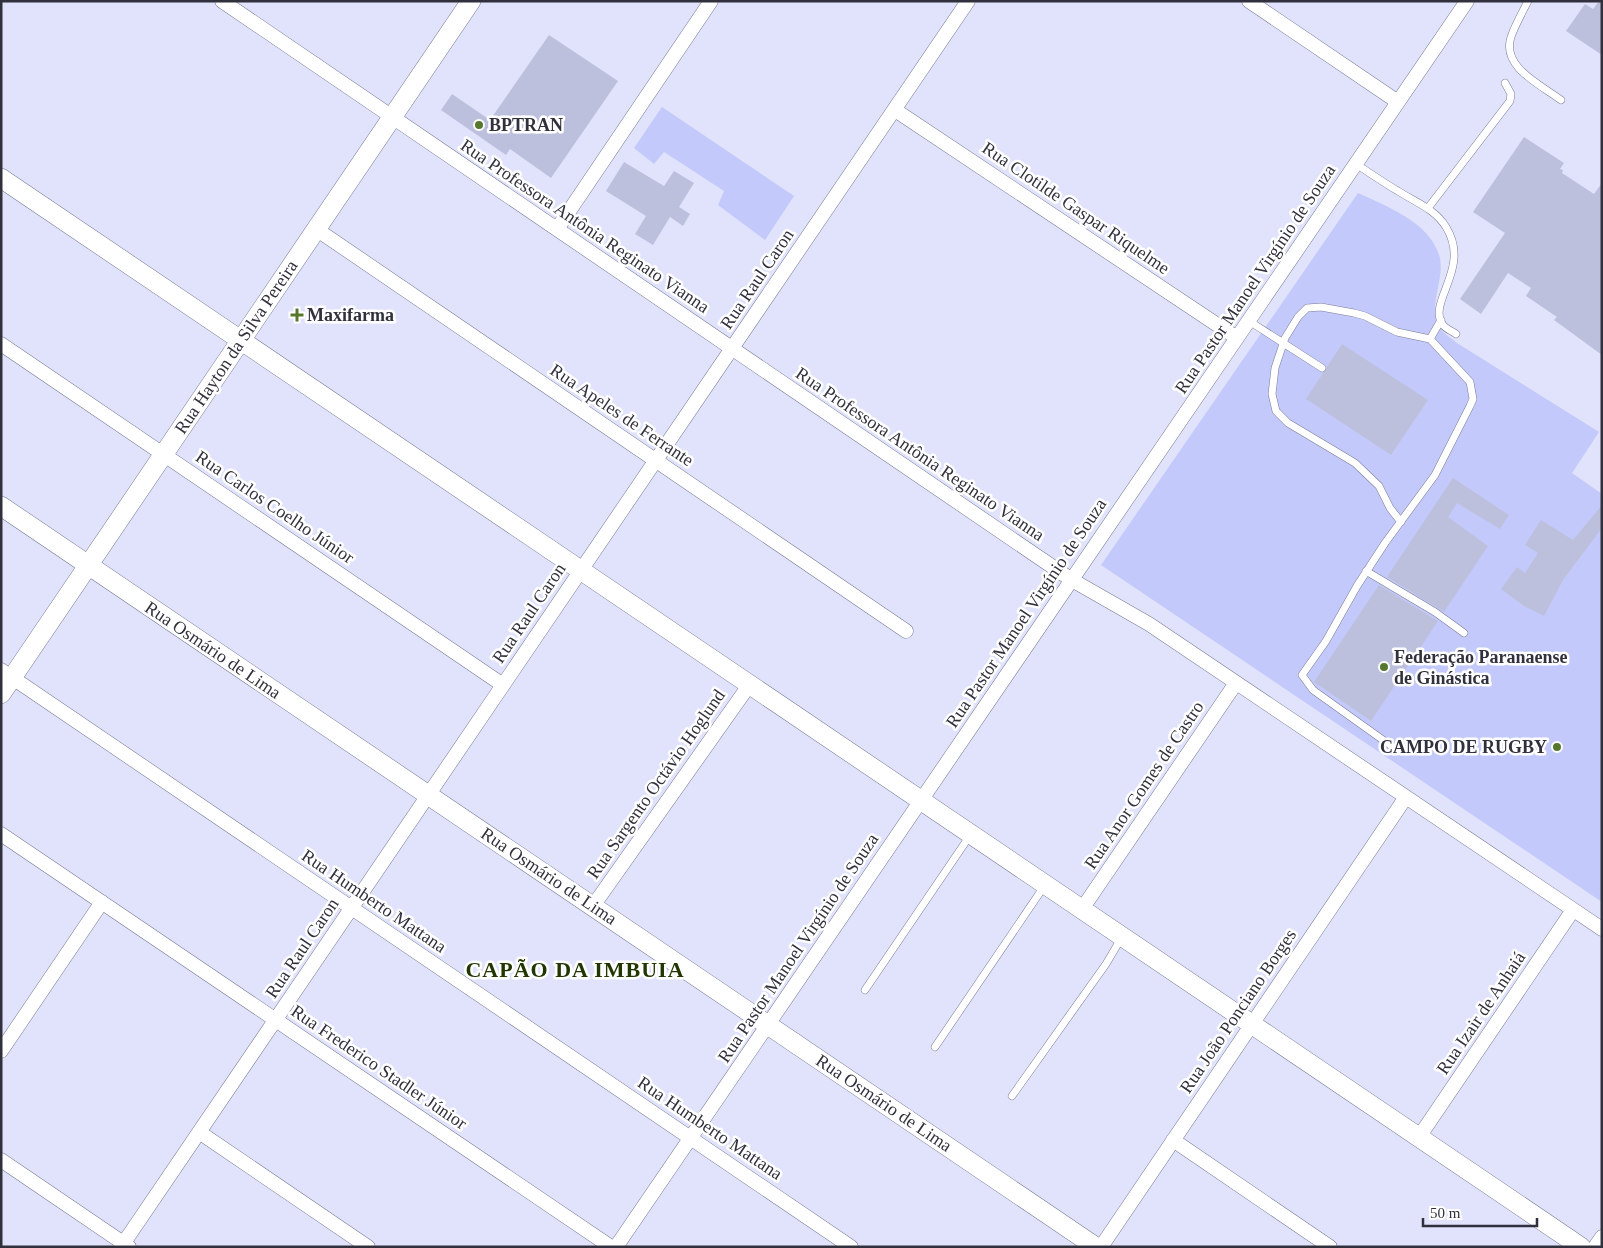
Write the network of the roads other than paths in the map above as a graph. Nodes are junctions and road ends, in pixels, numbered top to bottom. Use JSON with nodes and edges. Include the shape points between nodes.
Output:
{"nodes":[{"id":1,"x":222,"y":1,"type":"edge"},
{"id":2,"x":471,"y":1,"type":"edge"},
{"id":3,"x":711,"y":1,"type":"edge"},
{"id":4,"x":968,"y":1,"type":"edge"},
{"id":5,"x":1249,"y":1,"type":"edge"},
{"id":6,"x":1467,"y":1,"type":"edge"},
{"id":7,"x":1528,"y":1,"type":"edge"},
{"id":8,"x":1505,"y":82,"type":"dead end"},
{"id":9,"x":1561,"y":100,"type":"dead end"},
{"id":10,"x":1398,"y":102,"type":"junction"},
{"id":11,"x":895,"y":110,"type":"junction"},
{"id":12,"x":392,"y":117,"type":"junction"},
{"id":13,"x":1356,"y":164,"type":"junction"},
{"id":14,"x":1,"y":178,"type":"edge"},
{"id":15,"x":1428,"y":208,"type":"junction"},
{"id":16,"x":316,"y":229,"type":"junction"},
{"id":17,"x":557,"y":229,"type":"junction"},
{"id":18,"x":1441,"y":320,"type":"junction"},
{"id":19,"x":1249,"y":321,"type":"junction"},
{"id":20,"x":1456,"y":334,"type":"dead end"},
{"id":21,"x":1237,"y":338,"type":"junction"},
{"id":22,"x":1430,"y":339,"type":"junction"},
{"id":23,"x":241,"y":340,"type":"junction"},
{"id":24,"x":1,"y":344,"type":"edge"},
{"id":25,"x":1283,"y":344,"type":"junction"},
{"id":26,"x":732,"y":349,"type":"junction"},
{"id":27,"x":1322,"y":368,"type":"dead end"},
{"id":28,"x":164,"y":454,"type":"junction"},
{"id":29,"x":656,"y":460,"type":"junction"},
{"id":30,"x":1,"y":506,"type":"edge"},
{"id":31,"x":1401,"y":522,"type":"junction"},
{"id":32,"x":88,"y":565,"type":"junction"},
{"id":33,"x":582,"y":570,"type":"junction"},
{"id":34,"x":1366,"y":571,"type":"junction"},
{"id":35,"x":1072,"y":580,"type":"junction"},
{"id":36,"x":906,"y":631,"type":"dead end"},
{"id":37,"x":1464,"y":633,"type":"dead end"},
{"id":38,"x":7,"y":674,"type":"edge"},
{"id":39,"x":1236,"y":683,"type":"junction"},
{"id":40,"x":750,"y":684,"type":"junction"},
{"id":41,"x":503,"y":685,"type":"junction"},
{"id":42,"x":1,"y":694,"type":"edge"},
{"id":43,"x":1397,"y":750,"type":"dead end"},
{"id":44,"x":428,"y":795,"type":"junction"},
{"id":45,"x":1406,"y":797,"type":"junction"},
{"id":46,"x":921,"y":800,"type":"junction"},
{"id":47,"x":1,"y":834,"type":"edge"},
{"id":48,"x":971,"y":834,"type":"junction"},
{"id":49,"x":1046,"y":884,"type":"junction"},
{"id":50,"x":102,"y":902,"type":"junction"},
{"id":51,"x":593,"y":906,"type":"junction"},
{"id":52,"x":352,"y":908,"type":"junction"},
{"id":53,"x":1082,"y":909,"type":"junction"},
{"id":54,"x":1573,"y":910,"type":"junction"},
{"id":55,"x":1602,"y":929,"type":"edge"},
{"id":56,"x":1122,"y":936,"type":"junction"},
{"id":57,"x":865,"y":990,"type":"dead end"},
{"id":58,"x":276,"y":1020,"type":"junction"},
{"id":59,"x":1252,"y":1024,"type":"junction"},
{"id":60,"x":768,"y":1025,"type":"junction"},
{"id":61,"x":935,"y":1047,"type":"dead end"},
{"id":62,"x":1,"y":1051,"type":"edge"},
{"id":63,"x":1012,"y":1096,"type":"dead end"},
{"id":64,"x":199,"y":1132,"type":"junction"},
{"id":65,"x":1419,"y":1137,"type":"junction"},
{"id":66,"x":690,"y":1138,"type":"junction"},
{"id":67,"x":1174,"y":1140,"type":"junction"},
{"id":68,"x":1,"y":1160,"type":"edge"},
{"id":69,"x":1602,"y":1237,"type":"edge"},
{"id":70,"x":125,"y":1246,"type":"edge"},
{"id":71,"x":368,"y":1247,"type":"edge"},
{"id":72,"x":611,"y":1247,"type":"edge"},
{"id":73,"x":616,"y":1247,"type":"edge"},
{"id":74,"x":851,"y":1247,"type":"edge"},
{"id":75,"x":1096,"y":1247,"type":"edge"},
{"id":76,"x":1101,"y":1247,"type":"edge"},
{"id":77,"x":1330,"y":1247,"type":"edge"},
{"id":78,"x":1581,"y":1247,"type":"edge"},
{"id":79,"x":1595,"y":1247,"type":"edge"}],
"edges":[{"from":1,"to":12,"type":"street","name":"Rua Professora Antônia Reginato Vianna"},
{"from":2,"to":12,"type":"street","name":"Rua Hayton da Silva Pereira"},
{"from":3,"to":17,"type":"street"},
{"from":4,"to":11,"type":"street","name":"Rua Raul Caron"},
{"from":5,"to":10,"type":"street"},
{"from":6,"to":10,"type":"street","name":"Rua Pastor Manoel Virgínio de Souza"},
{"from":7,"to":9,"type":"lane","via":[[1510,37],[1509,48],[1515,66]]},
{"from":8,"to":15,"type":"lane","via":[[1511,94],[1510,101]]},
{"from":10,"to":13,"type":"street","name":"Rua Pastor Manoel Virgínio de Souza"},
{"from":11,"to":21,"type":"street","name":"Rua Clotilde Gaspar Riquelme"},
{"from":11,"to":26,"type":"street","name":"Rua Raul Caron"},
{"from":12,"to":16,"type":"street","name":"Rua Hayton da Silva Pereira"},
{"from":12,"to":17,"type":"street","name":"Rua Professora Antônia Reginato Vianna"},
{"from":13,"to":15,"type":"lane"},
{"from":13,"to":19,"type":"street","name":"Rua Pastor Manoel Virgínio de Souza"},
{"from":14,"to":23,"type":"street"},
{"from":15,"to":18,"type":"lane","via":[[1447,228],[1455,246],[1453,274],[1439,307]]},
{"from":16,"to":23,"type":"street","name":"Rua Hayton da Silva Pereira"},
{"from":16,"to":29,"type":"street","name":"Rua Apeles de Ferrante"},
{"from":17,"to":26,"type":"street","name":"Rua Professora Antônia Reginato Vianna"},
{"from":18,"to":20,"type":"lane"},
{"from":18,"to":22,"type":"lane"},
{"from":19,"to":21,"type":"street","name":"Rua Pastor Manoel Virgínio de Souza"},
{"from":19,"to":25,"type":"lane"},
{"from":21,"to":35,"type":"street","name":"Rua Pastor Manoel Virgínio de Souza"},
{"from":22,"to":25,"type":"lane","via":[[1397,332],[1365,316],[1321,307],[1308,308],[1298,317]]},
{"from":22,"to":31,"type":"lane","via":[[1470,382],[1473,399],[1435,475]]},
{"from":23,"to":28,"type":"street","name":"Rua Hayton da Silva Pereira"},
{"from":23,"to":33,"type":"street"},
{"from":24,"to":28,"type":"street","name":"Rua Carlos Coelho Júnior"},
{"from":25,"to":27,"type":"lane"},
{"from":25,"to":31,"type":"lane","via":[[1275,368],[1272,394],[1276,411],[1288,423],[1355,463],[1379,486]]},
{"from":26,"to":29,"type":"street","name":"Rua Raul Caron"},
{"from":26,"to":35,"type":"street","name":"Rua Professora Antônia Reginato Vianna"},
{"from":28,"to":32,"type":"street","name":"Rua Hayton da Silva Pereira"},
{"from":28,"to":41,"type":"street","name":"Rua Carlos Coelho Júnior"},
{"from":29,"to":33,"type":"street","name":"Rua Raul Caron"},
{"from":29,"to":36,"type":"street","name":"Rua Apeles de Ferrante"},
{"from":30,"to":32,"type":"street","name":"Rua Osmário de Lima"},
{"from":31,"to":34,"type":"lane"},
{"from":32,"to":38,"type":"street","name":"Rua Hayton da Silva Pereira"},
{"from":32,"to":44,"type":"street","name":"Rua Osmário de Lima"},
{"from":33,"to":40,"type":"street"},
{"from":33,"to":41,"type":"street","name":"Rua Raul Caron"},
{"from":34,"to":37,"type":"lane"},
{"from":34,"to":43,"type":"lane","via":[[1326,641],[1302,675],[1313,690]]},
{"from":35,"to":39,"type":"street","name":"Rua Professora Antônia Reginato Vianna","via":[[1149,624]]},
{"from":35,"to":46,"type":"street","name":"Rua Pastor Manoel Virgínio de Souza"},
{"from":38,"to":42,"type":"street","name":"Rua Hayton da Silva Pereira"},
{"from":38,"to":52,"type":"street","name":"Rua Humberto Mattana"},
{"from":39,"to":45,"type":"street","name":"Rua Professora Antônia Reginato Vianna"},
{"from":39,"to":53,"type":"street","name":"Rua Anor Gomes de Castro"},
{"from":40,"to":46,"type":"street"},
{"from":40,"to":51,"type":"street","name":"Rua Sargento Octávio Hoglund"},
{"from":41,"to":44,"type":"street","name":"Rua Raul Caron"},
{"from":44,"to":51,"type":"street","name":"Rua Osmário de Lima"},
{"from":44,"to":52,"type":"street","name":"Rua Raul Caron"},
{"from":45,"to":54,"type":"street","name":"Rua Professora Antônia Reginato Vianna"},
{"from":45,"to":59,"type":"street","name":"Rua João Ponciano Borges"},
{"from":46,"to":48,"type":"street"},
{"from":46,"to":60,"type":"street","name":"Rua Pastor Manoel Virgínio de Souza"},
{"from":47,"to":50,"type":"street","name":"Rua Frederico Stadler Júnior"},
{"from":48,"to":49,"type":"street"},
{"from":48,"to":57,"type":"lane"},
{"from":49,"to":53,"type":"street"},
{"from":49,"to":61,"type":"lane"},
{"from":50,"to":58,"type":"street","name":"Rua Frederico Stadler Júnior"},
{"from":50,"to":62,"type":"street"},
{"from":51,"to":60,"type":"street","name":"Rua Osmário de Lima"},
{"from":52,"to":58,"type":"street","name":"Rua Raul Caron"},
{"from":52,"to":66,"type":"street","name":"Rua Humberto Mattana"},
{"from":53,"to":56,"type":"street"},
{"from":54,"to":55,"type":"street","name":"Rua Professora Antônia Reginato Vianna"},
{"from":54,"to":65,"type":"street","name":"Rua Izair de Anhaiá"},
{"from":56,"to":59,"type":"street"},
{"from":56,"to":63,"type":"lane","via":[[1106,964]]},
{"from":58,"to":64,"type":"street","name":"Rua Raul Caron"},
{"from":58,"to":72,"type":"street","name":"Rua Frederico Stadler Júnior"},
{"from":59,"to":65,"type":"street"},
{"from":59,"to":67,"type":"street","name":"Rua João Ponciano Borges"},
{"from":60,"to":66,"type":"street","name":"Rua Pastor Manoel Virgínio de Souza"},
{"from":60,"to":75,"type":"street","name":"Rua Osmário de Lima"},
{"from":64,"to":70,"type":"street","name":"Rua Raul Caron"},
{"from":64,"to":71,"type":"street"},
{"from":65,"to":78,"type":"street"},
{"from":66,"to":73,"type":"street","name":"Rua Pastor Manoel Virgínio de Souza"},
{"from":66,"to":74,"type":"street","name":"Rua Humberto Mattana"},
{"from":67,"to":76,"type":"street","name":"Rua João Ponciano Borges"},
{"from":67,"to":77,"type":"street"},
{"from":68,"to":70,"type":"street"},
{"from":69,"to":79,"type":"street"}]}
